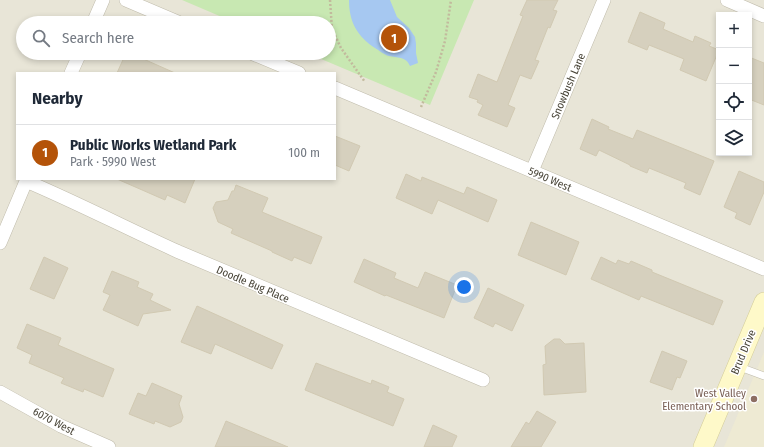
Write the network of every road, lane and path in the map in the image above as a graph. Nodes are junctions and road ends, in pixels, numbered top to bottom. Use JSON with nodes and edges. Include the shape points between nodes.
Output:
{"nodes":[{"id":1,"x":103,"y":0,"type":"edge"},
{"id":2,"x":126,"y":0,"type":"edge"},
{"id":3,"x":330,"y":0,"type":"edge"},
{"id":4,"x":451,"y":0,"type":"edge"},
{"id":5,"x":604,"y":0,"type":"edge"},
{"id":6,"x":727,"y":0,"type":"edge"},
{"id":7,"x":96,"y":16,"type":"edge"},
{"id":8,"x":164,"y":16,"type":"edge"},
{"id":9,"x":331,"y":16,"type":"edge"},
{"id":10,"x":764,"y":16,"type":"edge"},
{"id":11,"x":336,"y":37,"type":"edge"},
{"id":12,"x":77,"y":60,"type":"edge"},
{"id":13,"x":268,"y":60,"type":"edge"},
{"id":14,"x":72,"y":72,"type":"edge"},
{"id":15,"x":297,"y":72,"type":"edge"},
{"id":16,"x":365,"y":82,"type":"dead end"},
{"id":17,"x":336,"y":88,"type":"edge"},
{"id":18,"x":421,"y":107,"type":"dead end"},
{"id":19,"x":532,"y":171,"type":"junction"},
{"id":20,"x":26,"y":180,"type":"edge"},
{"id":21,"x":0,"y":243,"type":"edge"},
{"id":22,"x":764,"y":269,"type":"edge"},
{"id":23,"x":764,"y":302,"type":"edge"},
{"id":24,"x":737,"y":366,"type":"junction"},
{"id":25,"x":764,"y":376,"type":"edge"},
{"id":26,"x":483,"y":380,"type":"dead end"},
{"id":27,"x":0,"y":392,"type":"edge"},
{"id":28,"x":109,"y":447,"type":"edge"},
{"id":29,"x":702,"y":447,"type":"edge"}],
"edges":[{"from":1,"to":7,"type":"street"},
{"from":2,"to":8,"type":"street"},
{"from":3,"to":9,"type":"path"},
{"from":4,"to":18,"type":"path","via":[[445,41],[436,72]]},
{"from":5,"to":19,"type":"street","name":"Snowbush Lane"},
{"from":6,"to":10,"type":"street"},
{"from":11,"to":16,"type":"path"},
{"from":12,"to":14,"type":"street"},
{"from":13,"to":15,"type":"street"},
{"from":17,"to":19,"type":"street","name":"5990 West"},
{"from":19,"to":22,"type":"street","name":"5990 West"},
{"from":20,"to":21,"type":"street"},
{"from":20,"to":26,"type":"street","name":"Doodle Bug Place","via":[[149,239]]},
{"from":23,"to":24,"type":"main road","name":"Brud Drive"},
{"from":24,"to":25,"type":"lane"},
{"from":24,"to":29,"type":"main road","name":"Brud Drive"},
{"from":27,"to":28,"type":"street","name":"6070 West","via":[[61,426]]}]}
